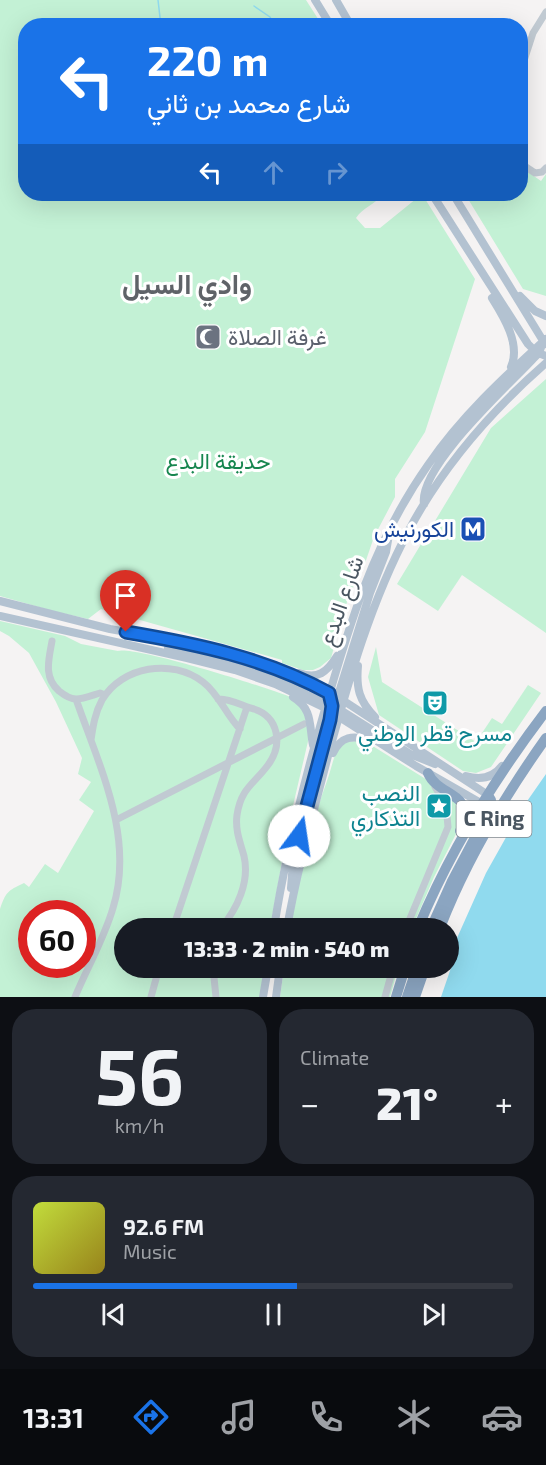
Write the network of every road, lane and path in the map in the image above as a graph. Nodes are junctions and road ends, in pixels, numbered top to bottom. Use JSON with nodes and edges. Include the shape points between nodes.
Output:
{"nodes":[{"id":1,"x":315,"y":0,"type":"edge"},
{"id":2,"x":336,"y":0,"type":"edge"},
{"id":3,"x":546,"y":12,"type":"edge"},
{"id":4,"x":326,"y":18,"type":"edge"},
{"id":5,"x":346,"y":18,"type":"edge"},
{"id":6,"x":528,"y":48,"type":"edge"},
{"id":7,"x":528,"y":168,"type":"edge"},
{"id":8,"x":546,"y":168,"type":"edge"},
{"id":9,"x":437,"y":201,"type":"edge"},
{"id":10,"x":457,"y":201,"type":"edge"},
{"id":11,"x":474,"y":257,"type":"junction"},
{"id":12,"x":511,"y":288,"type":"junction"},
{"id":13,"x":546,"y":316,"type":"edge"},
{"id":14,"x":545,"y":342,"type":"edge"},
{"id":15,"x":539,"y":353,"type":"edge"},
{"id":16,"x":546,"y":363,"type":"edge"},
{"id":17,"x":509,"y":372,"type":"junction"},
{"id":18,"x":424,"y":504,"type":"junction"},
{"id":19,"x":390,"y":526,"type":"junction"},
{"id":20,"x":0,"y":601,"type":"edge"},
{"id":21,"x":0,"y":616,"type":"edge"},
{"id":22,"x":52,"y":640,"type":"dead end"},
{"id":23,"x":145,"y":648,"type":"junction"},
{"id":24,"x":359,"y":651,"type":"junction"},
{"id":25,"x":341,"y":652,"type":"junction"},
{"id":26,"x":278,"y":669,"type":"junction"},
{"id":27,"x":275,"y":684,"type":"junction"},
{"id":28,"x":105,"y":695,"type":"junction"},
{"id":29,"x":76,"y":699,"type":"junction"},
{"id":30,"x":218,"y":699,"type":"junction"},
{"id":31,"x":334,"y":705,"type":"junction"},
{"id":32,"x":247,"y":707,"type":"junction"},
{"id":33,"x":546,"y":711,"type":"edge"},
{"id":34,"x":304,"y":724,"type":"dead end"},
{"id":35,"x":387,"y":728,"type":"junction"},
{"id":36,"x":240,"y":729,"type":"junction"},
{"id":37,"x":277,"y":738,"type":"junction"},
{"id":38,"x":546,"y":738,"type":"edge"},
{"id":39,"x":379,"y":742,"type":"junction"},
{"id":40,"x":91,"y":743,"type":"junction"},
{"id":41,"x":520,"y":746,"type":"junction"},
{"id":42,"x":313,"y":748,"type":"junction"},
{"id":43,"x":229,"y":763,"type":"junction"},
{"id":44,"x":441,"y":765,"type":"junction"},
{"id":45,"x":416,"y":766,"type":"junction"},
{"id":46,"x":454,"y":772,"type":"junction"},
{"id":47,"x":429,"y":773,"type":"junction"},
{"id":48,"x":322,"y":781,"type":"junction"},
{"id":49,"x":504,"y":800,"type":"junction"},
{"id":50,"x":487,"y":802,"type":"junction"},
{"id":51,"x":116,"y":820,"type":"junction"},
{"id":52,"x":458,"y":846,"type":"junction"},
{"id":53,"x":293,"y":892,"type":"junction"},
{"id":54,"x":176,"y":918,"type":"edge"},
{"id":55,"x":228,"y":918,"type":"edge"},
{"id":56,"x":276,"y":918,"type":"edge"},
{"id":57,"x":289,"y":918,"type":"edge"},
{"id":58,"x":410,"y":918,"type":"edge"},
{"id":59,"x":422,"y":918,"type":"edge"},
{"id":60,"x":435,"y":918,"type":"edge"},
{"id":61,"x":444,"y":918,"type":"edge"},
{"id":62,"x":156,"y":978,"type":"edge"},
{"id":63,"x":214,"y":978,"type":"edge"},
{"id":64,"x":266,"y":978,"type":"edge"},
{"id":65,"x":279,"y":978,"type":"edge"},
{"id":66,"x":390,"y":978,"type":"edge"},
{"id":67,"x":402,"y":978,"type":"edge"},
{"id":68,"x":414,"y":978,"type":"edge"},
{"id":69,"x":422,"y":978,"type":"edge"},
{"id":70,"x":75,"y":997,"type":"edge"},
{"id":71,"x":151,"y":997,"type":"edge"},
{"id":72,"x":216,"y":997,"type":"edge"},
{"id":73,"x":263,"y":997,"type":"edge"},
{"id":74,"x":276,"y":997,"type":"edge"},
{"id":75,"x":385,"y":997,"type":"edge"},
{"id":76,"x":396,"y":997,"type":"edge"},
{"id":77,"x":407,"y":997,"type":"edge"},
{"id":78,"x":415,"y":997,"type":"edge"}],
"edges":[{"from":1,"to":4,"type":"main road"},
{"from":2,"to":5,"type":"main road"},
{"from":3,"to":6,"type":"street"},
{"from":7,"to":8,"type":"street","via":[[535,173]]},
{"from":9,"to":11,"type":"main road"},
{"from":10,"to":12,"type":"main road"},
{"from":11,"to":15,"type":"main road","via":[[513,322]]},
{"from":11,"to":17,"type":"main road","via":[[477,272],[511,337],[515,355]]},
{"from":12,"to":13,"type":"main road","via":[[531,308]]},
{"from":12,"to":14,"type":"main road"},
{"from":14,"to":15,"type":"main road"},
{"from":15,"to":17,"type":"main road","name":"شارع البدع"},
{"from":15,"to":18,"type":"main road","via":[[448,452],[424,491]]},
{"from":16,"to":18,"type":"main road","name":"شارع البدع","via":[[474,434]]},
{"from":17,"to":19,"type":"main road","name":"شارع البدع","via":[[441,447]]},
{"from":18,"to":24,"type":"main road","name":"شارع البدع","via":[[390,568]]},
{"from":19,"to":25,"type":"main road","name":"شارع البدع","via":[[362,589]]},
{"from":19,"to":31,"type":"main road","via":[[389,543]]},
{"from":20,"to":26,"type":"main road","via":[[110,629],[222,651]]},
{"from":21,"to":23,"type":"main road"},
{"from":22,"to":29,"type":"street","via":[[50,679],[61,693]]},
{"from":23,"to":27,"type":"main road"},
{"from":23,"to":31,"type":"main road","via":[[188,651],[231,661],[278,677]]},
{"from":24,"to":31,"type":"main road","name":"شارع البدع"},
{"from":24,"to":35,"type":"main road","via":[[360,698]]},
{"from":25,"to":26,"type":"main road","via":[[321,675]]},
{"from":25,"to":31,"type":"main road","name":"شارع البدع"},
{"from":26,"to":31,"type":"main road"},
{"from":27,"to":31,"type":"main road"},
{"from":27,"to":42,"type":"main road","via":[[306,708]]},
{"from":28,"to":29,"type":"street"},
{"from":28,"to":30,"type":"street","via":[[131,674],[161,668],[196,678]]},
{"from":28,"to":40,"type":"street","via":[[95,717]]},
{"from":29,"to":40,"type":"street"},
{"from":30,"to":32,"type":"street"},
{"from":30,"to":36,"type":"street"},
{"from":31,"to":35,"type":"main road"},
{"from":31,"to":39,"type":"main road"},
{"from":31,"to":42,"type":"main road","name":"شارع البدع"},
{"from":31,"to":44,"type":"main road","via":[[410,754]]},
{"from":31,"to":48,"type":"main road","name":"شارع البدع"},
{"from":31,"to":53,"type":"main road","via":[[293,862]]},
{"from":32,"to":36,"type":"street"},
{"from":32,"to":37,"type":"street","via":[[268,718]]},
{"from":33,"to":41,"type":"highway","number":"C Ring"},
{"from":34,"to":37,"type":"street"},
{"from":35,"to":44,"type":"main road"},
{"from":36,"to":43,"type":"street"},
{"from":37,"to":43,"type":"street"},
{"from":37,"to":55,"type":"street","via":[[270,763],[249,786],[240,805],[237,829],[245,880]]},
{"from":38,"to":49,"type":"highway","number":"C Ring"},
{"from":39,"to":45,"type":"main road"},
{"from":39,"to":48,"type":"main road","via":[[357,736],[342,740]]},
{"from":40,"to":51,"type":"street"},
{"from":41,"to":46,"type":"main road","via":[[499,771],[488,777],[473,778]]},
{"from":41,"to":50,"type":"highway","number":"C Ring"},
{"from":42,"to":56,"type":"main road","name":"شارع البدع","via":[[291,832]]},
{"from":43,"to":51,"type":"street"},
{"from":43,"to":54,"type":"street"},
{"from":44,"to":46,"type":"main road"},
{"from":45,"to":47,"type":"main road"},
{"from":45,"to":58,"type":"street","via":[[442,796],[448,812],[447,832]]},
{"from":46,"to":50,"type":"main road"},
{"from":47,"to":50,"type":"main road"},
{"from":47,"to":52,"type":"highway","via":[[463,807],[465,817]]},
{"from":48,"to":53,"type":"main road","name":"شارع البدع"},
{"from":49,"to":50,"type":"main road"},
{"from":49,"to":61,"type":"highway","number":"C Ring"},
{"from":50,"to":52,"type":"highway","number":"C Ring"},
{"from":50,"to":60,"type":"highway"},
{"from":51,"to":70,"type":"street","via":[[120,851],[115,901]]},
{"from":52,"to":59,"type":"highway","number":"C Ring"},
{"from":53,"to":57,"type":"main road","name":"شارع البدع"},
{"from":62,"to":71,"type":"street"},
{"from":63,"to":72,"type":"street"},
{"from":64,"to":73,"type":"main road"},
{"from":65,"to":74,"type":"main road"},
{"from":66,"to":75,"type":"street"},
{"from":67,"to":76,"type":"highway"},
{"from":68,"to":77,"type":"highway"},
{"from":69,"to":78,"type":"highway"}]}
